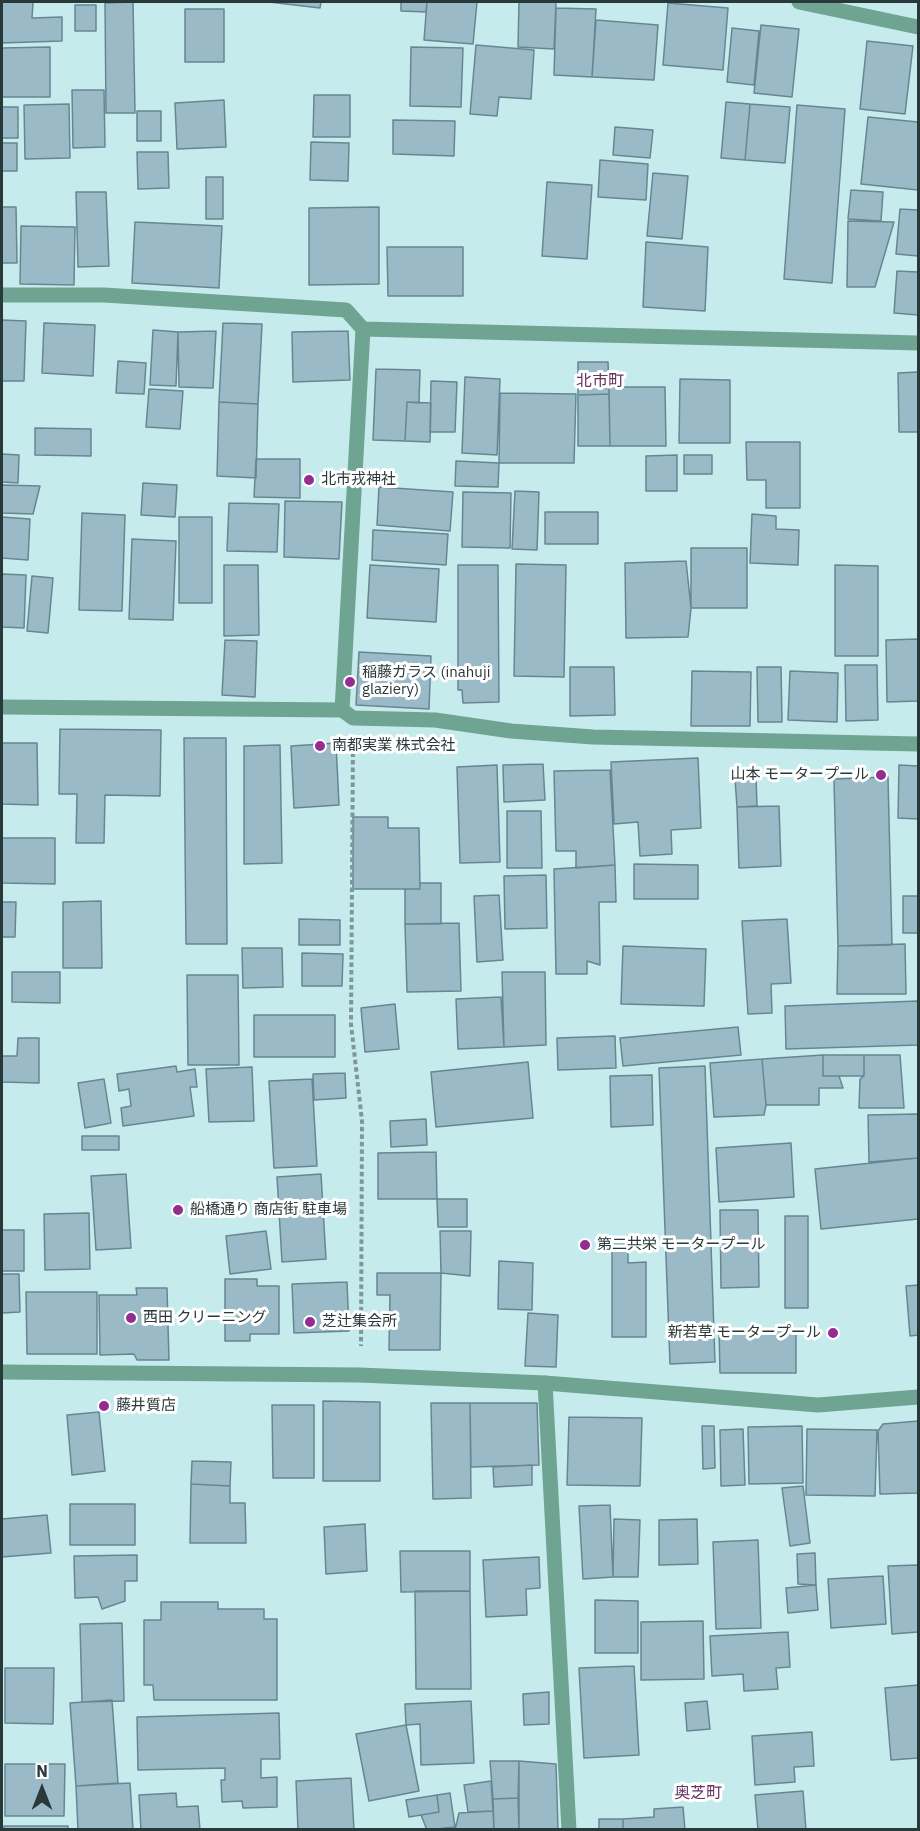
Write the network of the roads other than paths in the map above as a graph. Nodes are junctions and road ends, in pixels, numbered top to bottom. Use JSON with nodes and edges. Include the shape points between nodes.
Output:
{"nodes":[{"id":1,"x":799,"y":2,"type":"edge"},
{"id":2,"x":918,"y":27,"type":"edge"},
{"id":3,"x":2,"y":295,"type":"edge"},
{"id":4,"x":363,"y":329,"type":"junction"},
{"id":5,"x":918,"y":343,"type":"edge"},
{"id":6,"x":2,"y":707,"type":"edge"},
{"id":7,"x":347,"y":714,"type":"junction"},
{"id":8,"x":918,"y":744,"type":"edge"},
{"id":9,"x":2,"y":1372,"type":"edge"},
{"id":10,"x":545,"y":1383,"type":"junction"},
{"id":11,"x":918,"y":1397,"type":"edge"},
{"id":12,"x":569,"y":1830,"type":"edge"}],
"edges":[{"from":1,"to":2,"type":"street"},
{"from":3,"to":4,"type":"street","via":[[104,295],[346,310]]},
{"from":4,"to":5,"type":"street"},
{"from":4,"to":7,"type":"street"},
{"from":6,"to":7,"type":"street"},
{"from":7,"to":8,"type":"street","via":[[593,737]]},
{"from":9,"to":10,"type":"street","via":[[360,1375]]},
{"from":10,"to":11,"type":"street","via":[[818,1405]]},
{"from":10,"to":12,"type":"street"}]}
